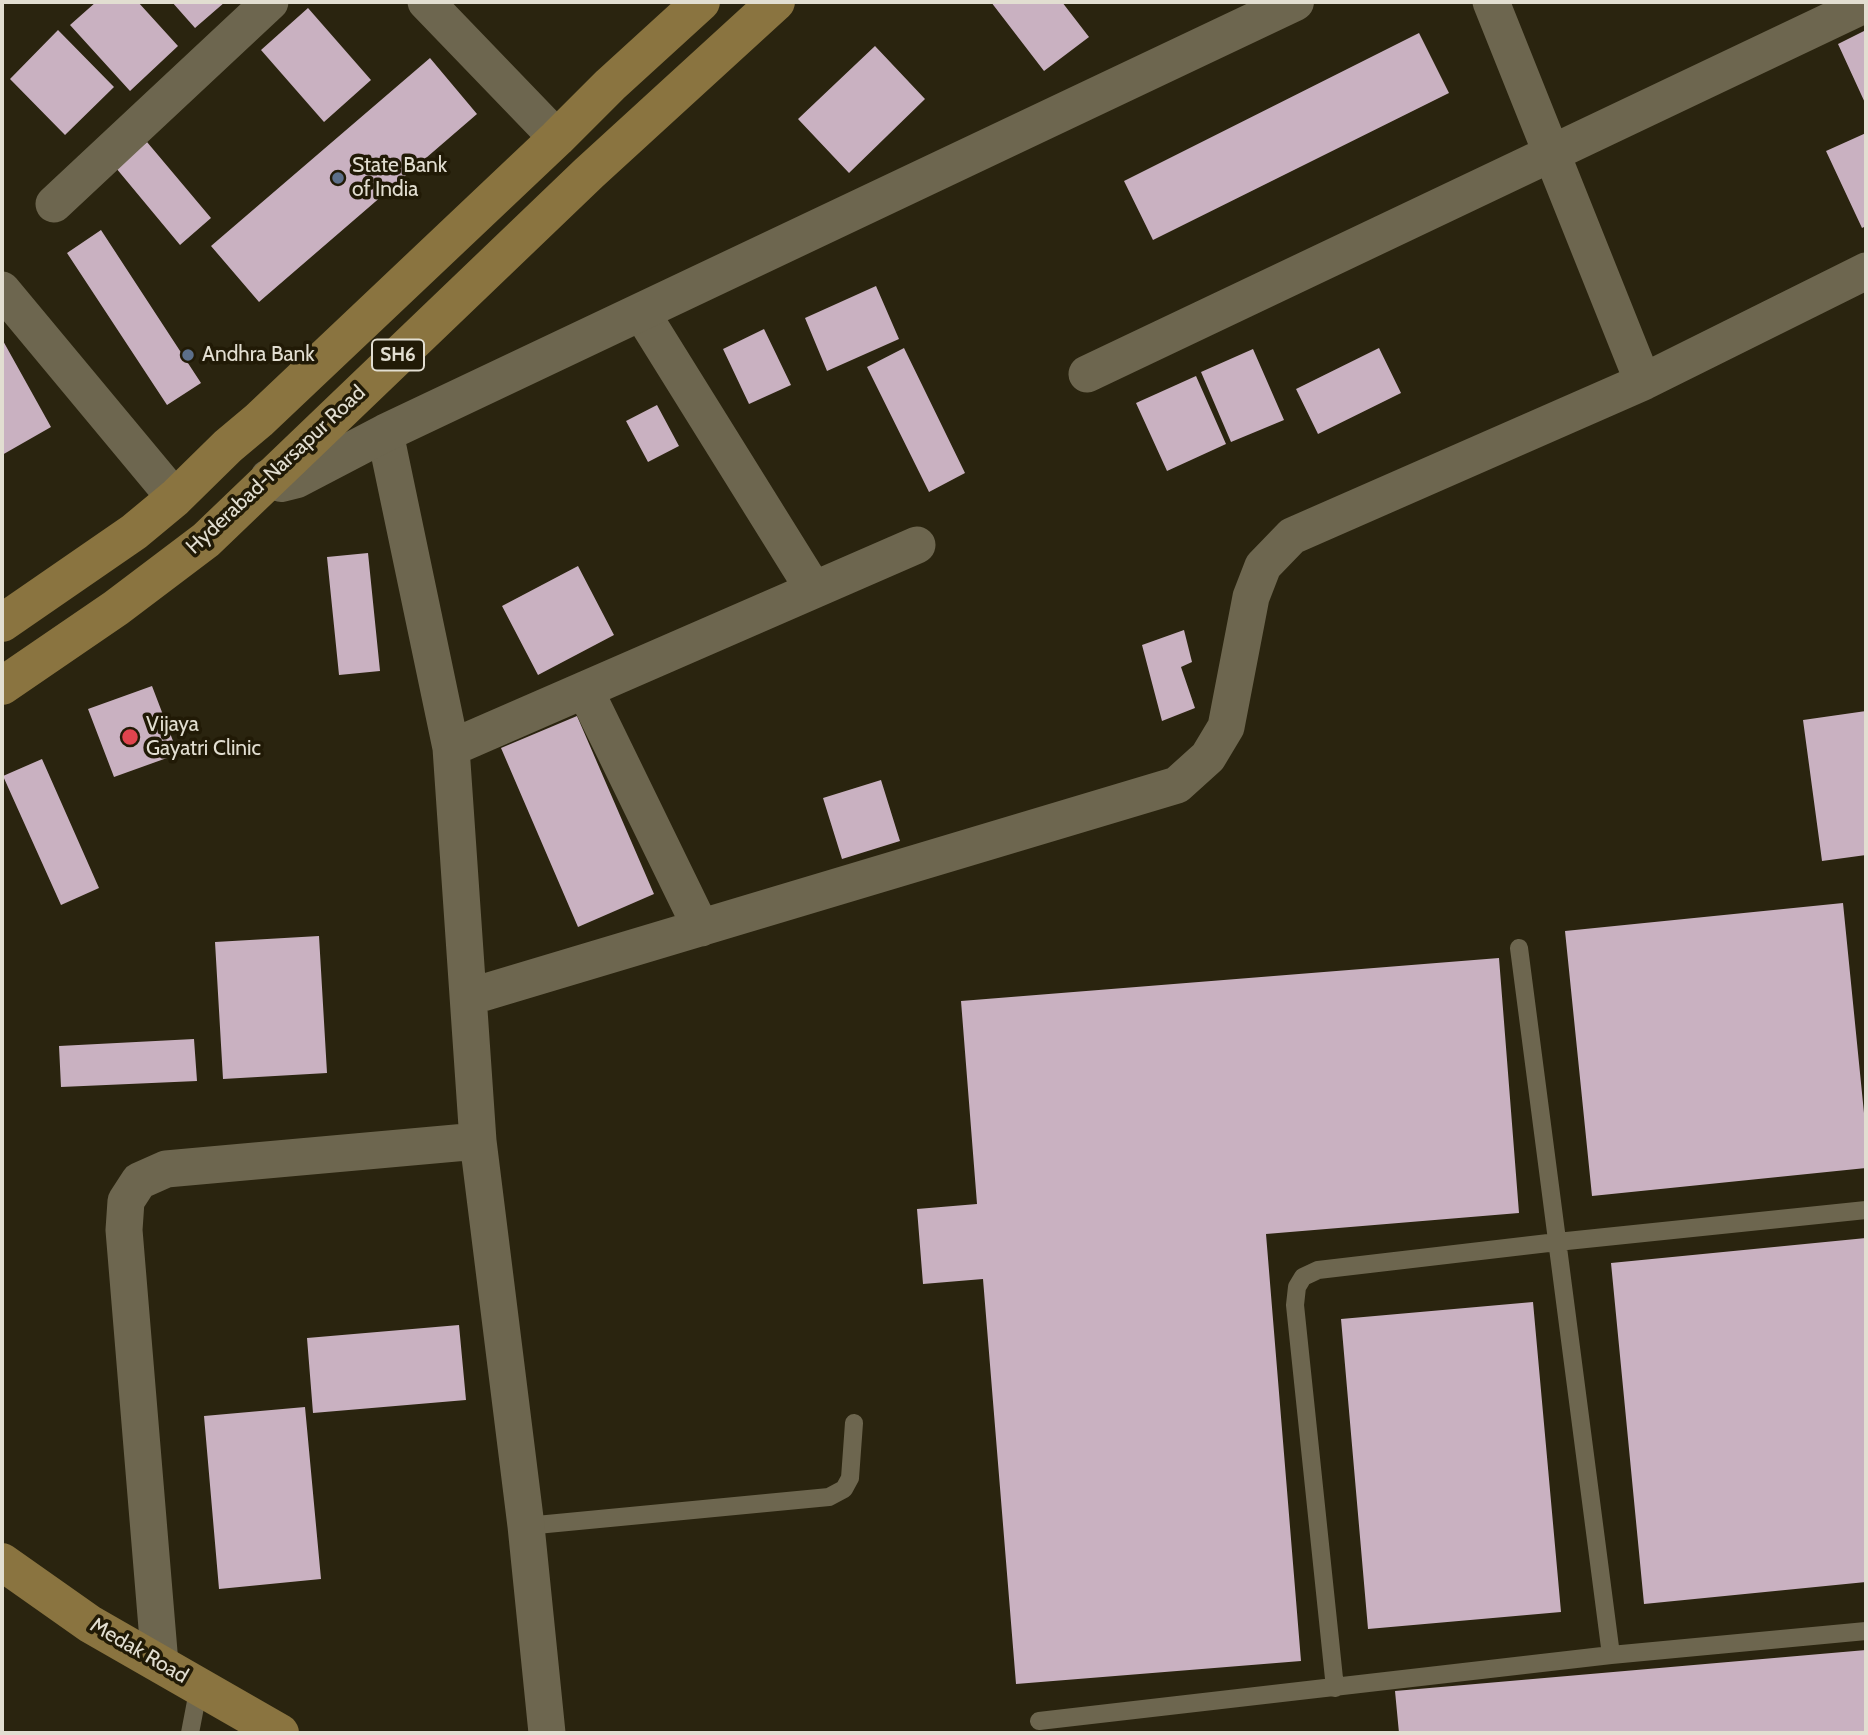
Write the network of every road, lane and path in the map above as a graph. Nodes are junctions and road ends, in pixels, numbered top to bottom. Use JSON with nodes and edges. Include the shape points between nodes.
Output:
{"nodes":[{"id":1,"x":270,"y":2,"type":"edge"},
{"id":2,"x":426,"y":2,"type":"edge"},
{"id":3,"x":701,"y":2,"type":"edge"},
{"id":4,"x":776,"y":2,"type":"edge"},
{"id":5,"x":1295,"y":2,"type":"edge"},
{"id":6,"x":1491,"y":2,"type":"edge"},
{"id":7,"x":1866,"y":4,"type":"edge"},
{"id":8,"x":557,"y":138,"type":"junction"},
{"id":9,"x":1551,"y":154,"type":"junction"},
{"id":10,"x":54,"y":204,"type":"dead end"},
{"id":11,"x":1866,"y":271,"type":"edge"},
{"id":12,"x":2,"y":290,"type":"edge"},
{"id":13,"x":641,"y":312,"type":"junction"},
{"id":14,"x":1087,"y":374,"type":"dead end"},
{"id":15,"x":1643,"y":382,"type":"junction"},
{"id":16,"x":386,"y":433,"type":"junction"},
{"id":17,"x":269,"y":478,"type":"junction"},
{"id":18,"x":175,"y":498,"type":"junction"},
{"id":19,"x":917,"y":545,"type":"dead end"},
{"id":20,"x":814,"y":590,"type":"junction"},
{"id":21,"x":2,"y":622,"type":"edge"},
{"id":22,"x":2,"y":686,"type":"edge"},
{"id":23,"x":585,"y":690,"type":"junction"},
{"id":24,"x":451,"y":748,"type":"junction"},
{"id":25,"x":701,"y":928,"type":"junction"},
{"id":26,"x":1519,"y":948,"type":"dead end"},
{"id":27,"x":469,"y":997,"type":"junction"},
{"id":28,"x":478,"y":1141,"type":"junction"},
{"id":29,"x":1866,"y":1210,"type":"edge"},
{"id":30,"x":1556,"y":1242,"type":"junction"},
{"id":31,"x":854,"y":1423,"type":"dead end"},
{"id":32,"x":526,"y":1527,"type":"junction"},
{"id":33,"x":2,"y":1562,"type":"edge"},
{"id":34,"x":1866,"y":1631,"type":"edge"},
{"id":35,"x":1611,"y":1655,"type":"junction"},
{"id":36,"x":160,"y":1664,"type":"junction"},
{"id":37,"x":199,"y":1686,"type":"junction"},
{"id":38,"x":1335,"y":1688,"type":"junction"},
{"id":39,"x":1039,"y":1721,"type":"dead end"},
{"id":40,"x":190,"y":1733,"type":"edge"},
{"id":41,"x":280,"y":1733,"type":"edge"},
{"id":42,"x":547,"y":1733,"type":"edge"}],
"edges":[{"from":1,"to":10,"type":"street"},
{"from":2,"to":8,"type":"street"},
{"from":3,"to":8,"type":"main road","number":"SH6"},
{"from":4,"to":17,"type":"main road","name":"Hyderabad-Narsapur Road","number":"SH6"},
{"from":5,"to":13,"type":"street"},
{"from":6,"to":9,"type":"street"},
{"from":7,"to":9,"type":"street"},
{"from":8,"to":18,"type":"main road","number":"SH6"},
{"from":9,"to":14,"type":"street"},
{"from":9,"to":15,"type":"street"},
{"from":11,"to":15,"type":"street"},
{"from":12,"to":18,"type":"street"},
{"from":13,"to":16,"type":"street"},
{"from":13,"to":20,"type":"street"},
{"from":15,"to":25,"type":"street","via":[[1292,536],[1263,566],[1251,597],[1226,727],[1208,757],[1177,785]]},
{"from":16,"to":17,"type":"street","via":[[297,479],[281,482]]},
{"from":16,"to":24,"type":"street"},
{"from":17,"to":22,"type":"main road","name":"Hyderabad-Narsapur Road","number":"SH6","via":[[206,540]]},
{"from":18,"to":21,"type":"main road","number":"SH6","via":[[134,532]]},
{"from":19,"to":20,"type":"street"},
{"from":20,"to":23,"type":"street"},
{"from":23,"to":24,"type":"street"},
{"from":23,"to":25,"type":"street"},
{"from":24,"to":27,"type":"street"},
{"from":25,"to":27,"type":"street"},
{"from":26,"to":30,"type":"lane"},
{"from":27,"to":28,"type":"street"},
{"from":28,"to":32,"type":"street"},
{"from":28,"to":36,"type":"street","via":[[166,1169],[139,1181],[126,1201],[124,1230]]},
{"from":29,"to":30,"type":"lane"},
{"from":30,"to":35,"type":"lane"},
{"from":30,"to":38,"type":"lane","via":[[1318,1270],[1303,1277],[1297,1287],[1295,1305]]},
{"from":31,"to":32,"type":"lane","via":[[850,1478],[844,1489],[829,1497]]},
{"from":32,"to":42,"type":"street"},
{"from":33,"to":36,"type":"main road","name":"Medak Road","via":[[90,1624]]},
{"from":34,"to":35,"type":"lane"},
{"from":35,"to":38,"type":"lane"},
{"from":36,"to":37,"type":"main road","name":"Medak Road"},
{"from":37,"to":40,"type":"lane"},
{"from":37,"to":41,"type":"main road","name":"Medak Road"},
{"from":38,"to":39,"type":"lane"}]}
